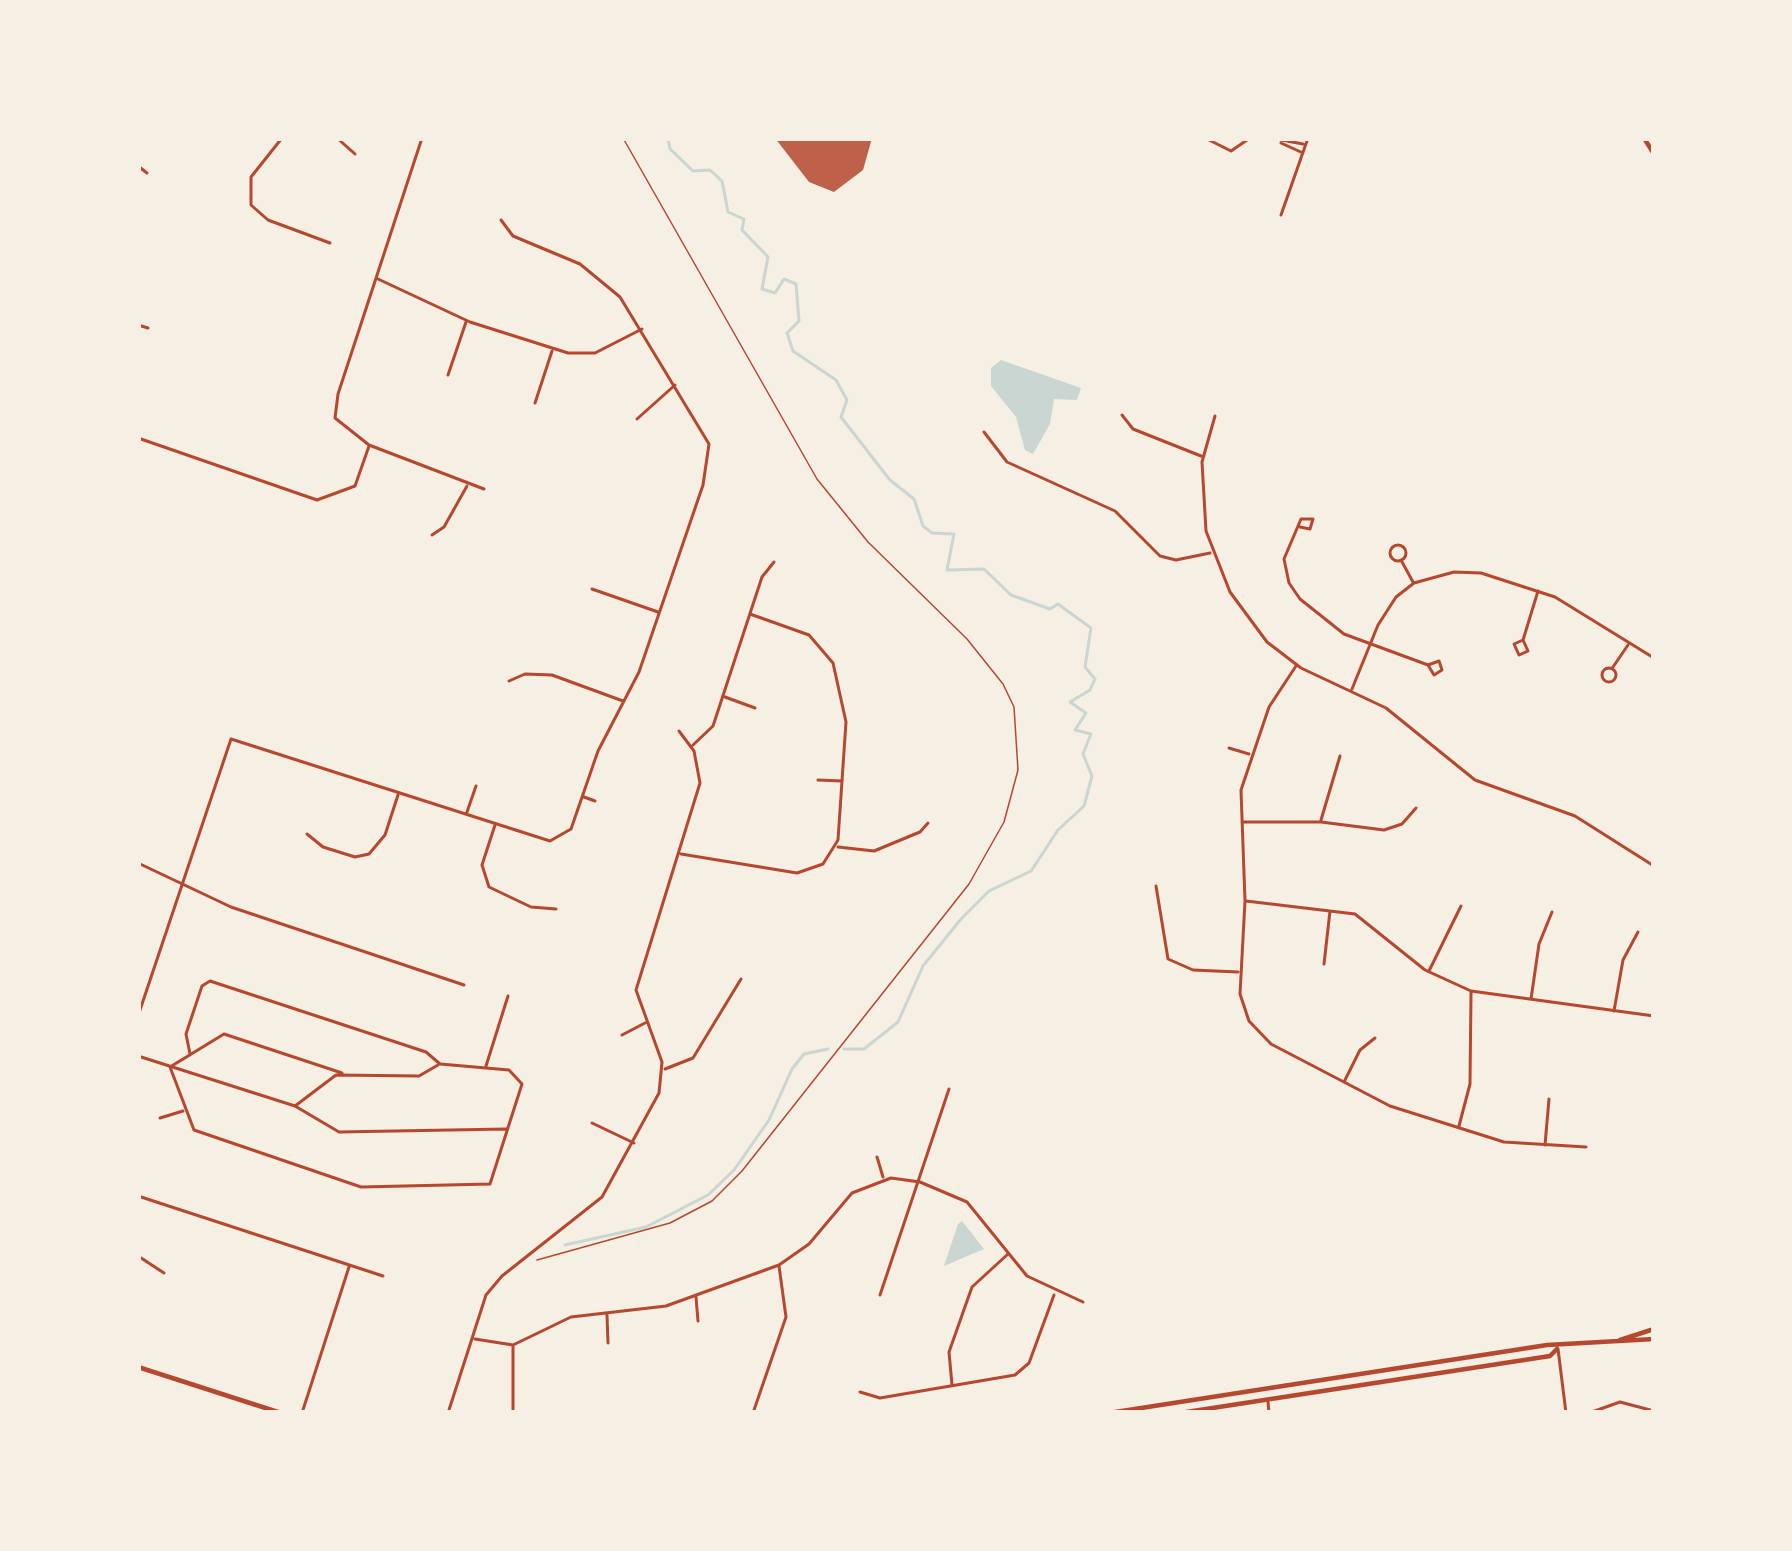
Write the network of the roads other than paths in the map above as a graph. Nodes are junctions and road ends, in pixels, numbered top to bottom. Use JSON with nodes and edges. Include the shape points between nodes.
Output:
{"nodes":[{"id":1,"x":282,"y":138,"type":"edge"},
{"id":2,"x":337,"y":138,"type":"edge"},
{"id":3,"x":422,"y":138,"type":"edge"},
{"id":4,"x":1205,"y":138,"type":"edge"},
{"id":5,"x":1250,"y":138,"type":"edge"},
{"id":6,"x":1271,"y":138,"type":"edge"},
{"id":7,"x":1308,"y":138,"type":"edge"},
{"id":8,"x":1643,"y":138,"type":"edge"},
{"id":9,"x":1281,"y":141,"type":"junction"},
{"id":10,"x":1305,"y":145,"type":"junction"},
{"id":11,"x":1303,"y":153,"type":"junction"},
{"id":12,"x":355,"y":154,"type":"dead end"},
{"id":13,"x":1654,"y":154,"type":"edge"},
{"id":14,"x":138,"y":166,"type":"edge"},
{"id":15,"x":147,"y":172,"type":"dead end"},
{"id":16,"x":1281,"y":214,"type":"dead end"},
{"id":17,"x":501,"y":220,"type":"dead end"},
{"id":18,"x":330,"y":243,"type":"dead end"},
{"id":19,"x":376,"y":278,"type":"junction"},
{"id":20,"x":466,"y":320,"type":"junction"},
{"id":21,"x":138,"y":325,"type":"edge"},
{"id":22,"x":148,"y":328,"type":"dead end"},
{"id":23,"x":642,"y":329,"type":"junction"},
{"id":24,"x":552,"y":349,"type":"junction"},
{"id":25,"x":448,"y":375,"type":"dead end"},
{"id":26,"x":677,"y":384,"type":"junction"},
{"id":27,"x":535,"y":403,"type":"dead end"},
{"id":28,"x":1122,"y":415,"type":"dead end"},
{"id":29,"x":1215,"y":416,"type":"dead end"},
{"id":30,"x":637,"y":419,"type":"dead end"},
{"id":31,"x":984,"y":432,"type":"dead end"},
{"id":32,"x":138,"y":438,"type":"edge"},
{"id":33,"x":369,"y":445,"type":"junction"},
{"id":34,"x":1202,"y":456,"type":"junction"},
{"id":35,"x":467,"y":484,"type":"junction"},
{"id":36,"x":484,"y":490,"type":"dead end"},
{"id":37,"x":1300,"y":527,"type":"dead end"},
{"id":38,"x":432,"y":535,"type":"dead end"},
{"id":39,"x":1212,"y":553,"type":"junction"},
{"id":40,"x":1401,"y":560,"type":"dead end"},
{"id":41,"x":774,"y":562,"type":"dead end"},
{"id":42,"x":1414,"y":583,"type":"junction"},
{"id":43,"x":592,"y":589,"type":"dead end"},
{"id":44,"x":1538,"y":591,"type":"junction"},
{"id":45,"x":659,"y":613,"type":"junction"},
{"id":46,"x":750,"y":614,"type":"junction"},
{"id":47,"x":1523,"y":640,"type":"dead end"},
{"id":48,"x":1629,"y":642,"type":"junction"},
{"id":49,"x":1370,"y":645,"type":"junction"},
{"id":50,"x":1654,"y":658,"type":"edge"},
{"id":51,"x":1428,"y":665,"type":"dead end"},
{"id":52,"x":1296,"y":666,"type":"junction"},
{"id":53,"x":1612,"y":669,"type":"dead end"},
{"id":54,"x":508,"y":681,"type":"dead end"},
{"id":55,"x":1352,"y":690,"type":"junction"},
{"id":56,"x":723,"y":697,"type":"junction"},
{"id":57,"x":625,"y":702,"type":"junction"},
{"id":58,"x":755,"y":708,"type":"dead end"},
{"id":59,"x":679,"y":731,"type":"dead end"},
{"id":60,"x":692,"y":746,"type":"junction"},
{"id":61,"x":1228,"y":748,"type":"dead end"},
{"id":62,"x":1251,"y":755,"type":"junction"},
{"id":63,"x":1340,"y":756,"type":"dead end"},
{"id":64,"x":818,"y":780,"type":"dead end"},
{"id":65,"x":844,"y":781,"type":"junction"},
{"id":66,"x":476,"y":786,"type":"dead end"},
{"id":67,"x":399,"y":793,"type":"junction"},
{"id":68,"x":582,"y":796,"type":"junction"},
{"id":69,"x":595,"y":800,"type":"dead end"},
{"id":70,"x":1416,"y":808,"type":"dead end"},
{"id":71,"x":467,"y":814,"type":"junction"},
{"id":72,"x":1240,"y":822,"type":"junction"},
{"id":73,"x":1321,"y":822,"type":"junction"},
{"id":74,"x":928,"y":823,"type":"dead end"},
{"id":75,"x":496,"y":824,"type":"junction"},
{"id":76,"x":307,"y":834,"type":"dead end"},
{"id":77,"x":836,"y":846,"type":"junction"},
{"id":78,"x":677,"y":853,"type":"junction"},
{"id":79,"x":138,"y":863,"type":"edge"},
{"id":80,"x":1654,"y":866,"type":"edge"},
{"id":81,"x":183,"y":881,"type":"junction"},
{"id":82,"x":1156,"y":886,"type":"dead end"},
{"id":83,"x":1245,"y":901,"type":"junction"},
{"id":84,"x":1461,"y":906,"type":"dead end"},
{"id":85,"x":556,"y":909,"type":"dead end"},
{"id":86,"x":1330,"y":909,"type":"junction"},
{"id":87,"x":1552,"y":912,"type":"dead end"},
{"id":88,"x":1639,"y":932,"type":"dead end"},
{"id":89,"x":1324,"y":964,"type":"dead end"},
{"id":90,"x":1240,"y":972,"type":"junction"},
{"id":91,"x":1428,"y":973,"type":"junction"},
{"id":92,"x":741,"y":979,"type":"dead end"},
{"id":93,"x":464,"y":985,"type":"dead end"},
{"id":94,"x":1471,"y":991,"type":"junction"},
{"id":95,"x":508,"y":997,"type":"dead end"},
{"id":96,"x":1530,"y":1000,"type":"junction"},
{"id":97,"x":1613,"y":1012,"type":"junction"},
{"id":98,"x":138,"y":1016,"type":"edge"},
{"id":99,"x":1654,"y":1016,"type":"edge"},
{"id":100,"x":646,"y":1022,"type":"junction"},
{"id":101,"x":622,"y":1035,"type":"dead end"},
{"id":102,"x":1375,"y":1038,"type":"dead end"},
{"id":103,"x":190,"y":1054,"type":"junction"},
{"id":104,"x":138,"y":1056,"type":"edge"},
{"id":105,"x":440,"y":1064,"type":"junction"},
{"id":106,"x":170,"y":1067,"type":"junction"},
{"id":107,"x":485,"y":1068,"type":"junction"},
{"id":108,"x":663,"y":1070,"type":"junction"},
{"id":109,"x":342,"y":1073,"type":"junction"},
{"id":110,"x":1344,"y":1082,"type":"junction"},
{"id":111,"x":949,"y":1089,"type":"dead end"},
{"id":112,"x":1550,"y":1099,"type":"dead end"},
{"id":113,"x":295,"y":1106,"type":"junction"},
{"id":114,"x":185,"y":1111,"type":"junction"},
{"id":115,"x":160,"y":1118,"type":"dead end"},
{"id":116,"x":592,"y":1123,"type":"dead end"},
{"id":117,"x":1458,"y":1127,"type":"junction"},
{"id":118,"x":507,"y":1129,"type":"junction"},
{"id":119,"x":635,"y":1144,"type":"junction"},
{"id":120,"x":1545,"y":1147,"type":"junction"},
{"id":121,"x":1586,"y":1147,"type":"dead end"},
{"id":122,"x":877,"y":1157,"type":"dead end"},
{"id":123,"x":884,"y":1179,"type":"junction"},
{"id":124,"x":920,"y":1182,"type":"junction"},
{"id":125,"x":138,"y":1196,"type":"edge"},
{"id":126,"x":1008,"y":1254,"type":"junction"},
{"id":127,"x":138,"y":1256,"type":"edge"},
{"id":128,"x":350,"y":1265,"type":"junction"},
{"id":129,"x":779,"y":1265,"type":"junction"},
{"id":130,"x":164,"y":1274,"type":"dead end"},
{"id":131,"x":383,"y":1276,"type":"dead end"},
{"id":132,"x":1054,"y":1293,"type":"junction"},
{"id":133,"x":880,"y":1295,"type":"dead end"},
{"id":134,"x":696,"y":1296,"type":"junction"},
{"id":135,"x":1083,"y":1302,"type":"dead end"},
{"id":136,"x":608,"y":1313,"type":"junction"},
{"id":137,"x":698,"y":1321,"type":"dead end"},
{"id":138,"x":1654,"y":1329,"type":"edge"},
{"id":139,"x":473,"y":1338,"type":"junction"},
{"id":140,"x":1654,"y":1339,"type":"edge"},
{"id":141,"x":1620,"y":1340,"type":"junction"},
{"id":142,"x":608,"y":1342,"type":"dead end"},
{"id":143,"x":513,"y":1345,"type":"junction"},
{"id":144,"x":1558,"y":1348,"type":"junction"},
{"id":145,"x":138,"y":1367,"type":"edge"},
{"id":146,"x":953,"y":1386,"type":"junction"},
{"id":147,"x":860,"y":1392,"type":"dead end"},
{"id":148,"x":1268,"y":1400,"type":"junction"},
{"id":149,"x":1188,"y":1401,"type":"junction"},
{"id":150,"x":1654,"y":1411,"type":"edge"},
{"id":151,"x":1190,"y":1412,"type":"edge"},
{"id":152,"x":281,"y":1413,"type":"edge"},
{"id":153,"x":302,"y":1413,"type":"edge"},
{"id":154,"x":448,"y":1413,"type":"edge"},
{"id":155,"x":512,"y":1413,"type":"edge"},
{"id":156,"x":753,"y":1413,"type":"edge"},
{"id":157,"x":1109,"y":1413,"type":"edge"},
{"id":158,"x":1180,"y":1413,"type":"edge"},
{"id":159,"x":1269,"y":1413,"type":"edge"},
{"id":160,"x":1566,"y":1413,"type":"edge"},
{"id":161,"x":1589,"y":1413,"type":"edge"}],
"edges":[{"from":1,"to":18,"type":"street","via":[[251,177],[249,202],[265,218]]},
{"from":2,"to":12,"type":"street"},
{"from":3,"to":19,"type":"street"},
{"from":4,"to":5,"type":"street","via":[[1231,151]]},
{"from":6,"to":9,"type":"street"},
{"from":7,"to":10,"type":"street"},
{"from":8,"to":13,"type":"main road"},
{"from":9,"to":10,"type":"street"},
{"from":9,"to":11,"type":"street"},
{"from":10,"to":11,"type":"street"},
{"from":11,"to":16,"type":"street"},
{"from":14,"to":15,"type":"street"},
{"from":17,"to":23,"type":"street","via":[[515,238],[596,275]]},
{"from":19,"to":20,"type":"street"},
{"from":19,"to":33,"type":"street","via":[[338,394],[337,422]]},
{"from":20,"to":24,"type":"street"},
{"from":20,"to":25,"type":"street"},
{"from":21,"to":22,"type":"street"},
{"from":23,"to":24,"type":"street","via":[[595,353]]},
{"from":23,"to":26,"type":"street"},
{"from":24,"to":27,"type":"street"},
{"from":26,"to":30,"type":"street"},
{"from":26,"to":45,"type":"street","via":[[709,454]]},
{"from":28,"to":34,"type":"street","via":[[1164,446]]},
{"from":29,"to":34,"type":"street"},
{"from":31,"to":39,"type":"street","via":[[1007,462],[1110,508],[1160,556]]},
{"from":32,"to":33,"type":"street","via":[[307,500],[351,490]]},
{"from":33,"to":35,"type":"street"},
{"from":34,"to":39,"type":"street"},
{"from":35,"to":36,"type":"street"},
{"from":35,"to":38,"type":"street"},
{"from":37,"to":49,"type":"street","via":[[1285,553],[1293,591],[1329,626]]},
{"from":39,"to":52,"type":"street","via":[[1245,617]]},
{"from":40,"to":42,"type":"street"},
{"from":41,"to":46,"type":"street"},
{"from":42,"to":44,"type":"street","via":[[1476,572]]},
{"from":42,"to":49,"type":"street","via":[[1392,603]]},
{"from":43,"to":45,"type":"street"},
{"from":44,"to":47,"type":"street"},
{"from":44,"to":48,"type":"street"},
{"from":45,"to":57,"type":"street"},
{"from":46,"to":56,"type":"street"},
{"from":46,"to":65,"type":"street","via":[[825,648],[845,711]]},
{"from":48,"to":50,"type":"street"},
{"from":48,"to":53,"type":"street"},
{"from":49,"to":51,"type":"street"},
{"from":49,"to":55,"type":"street"},
{"from":52,"to":55,"type":"street"},
{"from":52,"to":62,"type":"street"},
{"from":54,"to":57,"type":"street","via":[[552,675]]},
{"from":55,"to":80,"type":"street","via":[[1475,779],[1575,816]]},
{"from":56,"to":58,"type":"street"},
{"from":56,"to":60,"type":"street","via":[[710,732]]},
{"from":57,"to":68,"type":"street"},
{"from":59,"to":60,"type":"street"},
{"from":60,"to":78,"type":"street","via":[[700,782]]},
{"from":61,"to":62,"type":"street"},
{"from":62,"to":72,"type":"street"},
{"from":63,"to":73,"type":"street"},
{"from":64,"to":65,"type":"street"},
{"from":65,"to":77,"type":"street"},
{"from":66,"to":71,"type":"street"},
{"from":67,"to":71,"type":"street"},
{"from":67,"to":76,"type":"street","via":[[369,854],[322,847]]},
{"from":67,"to":81,"type":"street","via":[[231,739]]},
{"from":68,"to":69,"type":"street"},
{"from":68,"to":75,"type":"street","via":[[569,833],[556,842]]},
{"from":70,"to":73,"type":"street","via":[[1384,830]]},
{"from":71,"to":75,"type":"street"},
{"from":72,"to":73,"type":"street"},
{"from":72,"to":83,"type":"street"},
{"from":74,"to":77,"type":"street","via":[[874,851]]},
{"from":75,"to":85,"type":"street","via":[[482,865],[488,887]]},
{"from":77,"to":78,"type":"street","via":[[820,866],[797,873]]},
{"from":78,"to":100,"type":"street","via":[[637,979]]},
{"from":79,"to":81,"type":"street"},
{"from":81,"to":93,"type":"street","via":[[231,907]]},
{"from":81,"to":98,"type":"street"},
{"from":82,"to":90,"type":"street","via":[[1162,950],[1171,963]]},
{"from":83,"to":86,"type":"street"},
{"from":83,"to":90,"type":"street"},
{"from":84,"to":91,"type":"street"},
{"from":86,"to":89,"type":"street"},
{"from":86,"to":91,"type":"street","via":[[1369,921]]},
{"from":87,"to":96,"type":"street"},
{"from":88,"to":97,"type":"street","via":[[1624,956]]},
{"from":90,"to":110,"type":"street","via":[[1244,1013],[1262,1037]]},
{"from":91,"to":94,"type":"street"},
{"from":92,"to":108,"type":"street","via":[[693,1058]]},
{"from":94,"to":96,"type":"street"},
{"from":94,"to":117,"type":"street","via":[[1470,1084]]},
{"from":95,"to":107,"type":"street"},
{"from":96,"to":97,"type":"street"},
{"from":97,"to":99,"type":"street"},
{"from":100,"to":101,"type":"street"},
{"from":100,"to":108,"type":"street"},
{"from":102,"to":110,"type":"street"},
{"from":103,"to":105,"type":"street","via":[[184,1042],[207,981],[426,1052]]},
{"from":103,"to":106,"type":"street"},
{"from":103,"to":109,"type":"street","via":[[230,1034]]},
{"from":104,"to":106,"type":"street"},
{"from":105,"to":107,"type":"street"},
{"from":105,"to":109,"type":"street","via":[[423,1076]]},
{"from":106,"to":113,"type":"street"},
{"from":106,"to":114,"type":"street"},
{"from":107,"to":118,"type":"street","via":[[509,1070],[522,1084]]},
{"from":108,"to":119,"type":"street"},
{"from":109,"to":113,"type":"street"},
{"from":110,"to":117,"type":"street"},
{"from":111,"to":124,"type":"street"},
{"from":112,"to":120,"type":"street"},
{"from":113,"to":118,"type":"street","via":[[339,1132]]},
{"from":114,"to":115,"type":"street"},
{"from":114,"to":118,"type":"street","via":[[194,1130],[371,1189],[490,1184]]},
{"from":116,"to":119,"type":"street"},
{"from":117,"to":120,"type":"street"},
{"from":119,"to":139,"type":"street","via":[[593,1207],[486,1295]]},
{"from":120,"to":121,"type":"street"},
{"from":122,"to":123,"type":"street"},
{"from":123,"to":124,"type":"street"},
{"from":123,"to":129,"type":"street","via":[[852,1192]]},
{"from":124,"to":126,"type":"street","via":[[967,1202]]},
{"from":124,"to":133,"type":"street"},
{"from":125,"to":128,"type":"street"},
{"from":126,"to":132,"type":"street"},
{"from":126,"to":146,"type":"street","via":[[970,1292],[948,1356]]},
{"from":127,"to":130,"type":"street"},
{"from":128,"to":131,"type":"street"},
{"from":128,"to":153,"type":"street"},
{"from":129,"to":134,"type":"street"},
{"from":129,"to":156,"type":"street","via":[[786,1317]]},
{"from":132,"to":135,"type":"street"},
{"from":132,"to":146,"type":"street","via":[[1020,1373]]},
{"from":134,"to":136,"type":"street"},
{"from":134,"to":137,"type":"street"},
{"from":136,"to":142,"type":"street"},
{"from":136,"to":143,"type":"street","via":[[571,1317]]},
{"from":138,"to":141,"type":"main road"},
{"from":139,"to":143,"type":"street"},
{"from":139,"to":154,"type":"street"},
{"from":140,"to":141,"type":"main road"},
{"from":141,"to":144,"type":"main road"},
{"from":143,"to":155,"type":"street"},
{"from":144,"to":148,"type":"main road","via":[[1550,1357]]},
{"from":144,"to":149,"type":"main road"},
{"from":144,"to":160,"type":"street"},
{"from":145,"to":152,"type":"main road"},
{"from":146,"to":147,"type":"street","via":[[880,1398]]},
{"from":148,"to":151,"type":"main road"},
{"from":148,"to":159,"type":"street"},
{"from":149,"to":151,"type":"main road"},
{"from":149,"to":157,"type":"main road"},
{"from":150,"to":161,"type":"street","via":[[1620,1402]]},
{"from":151,"to":158,"type":"main road"}]}
